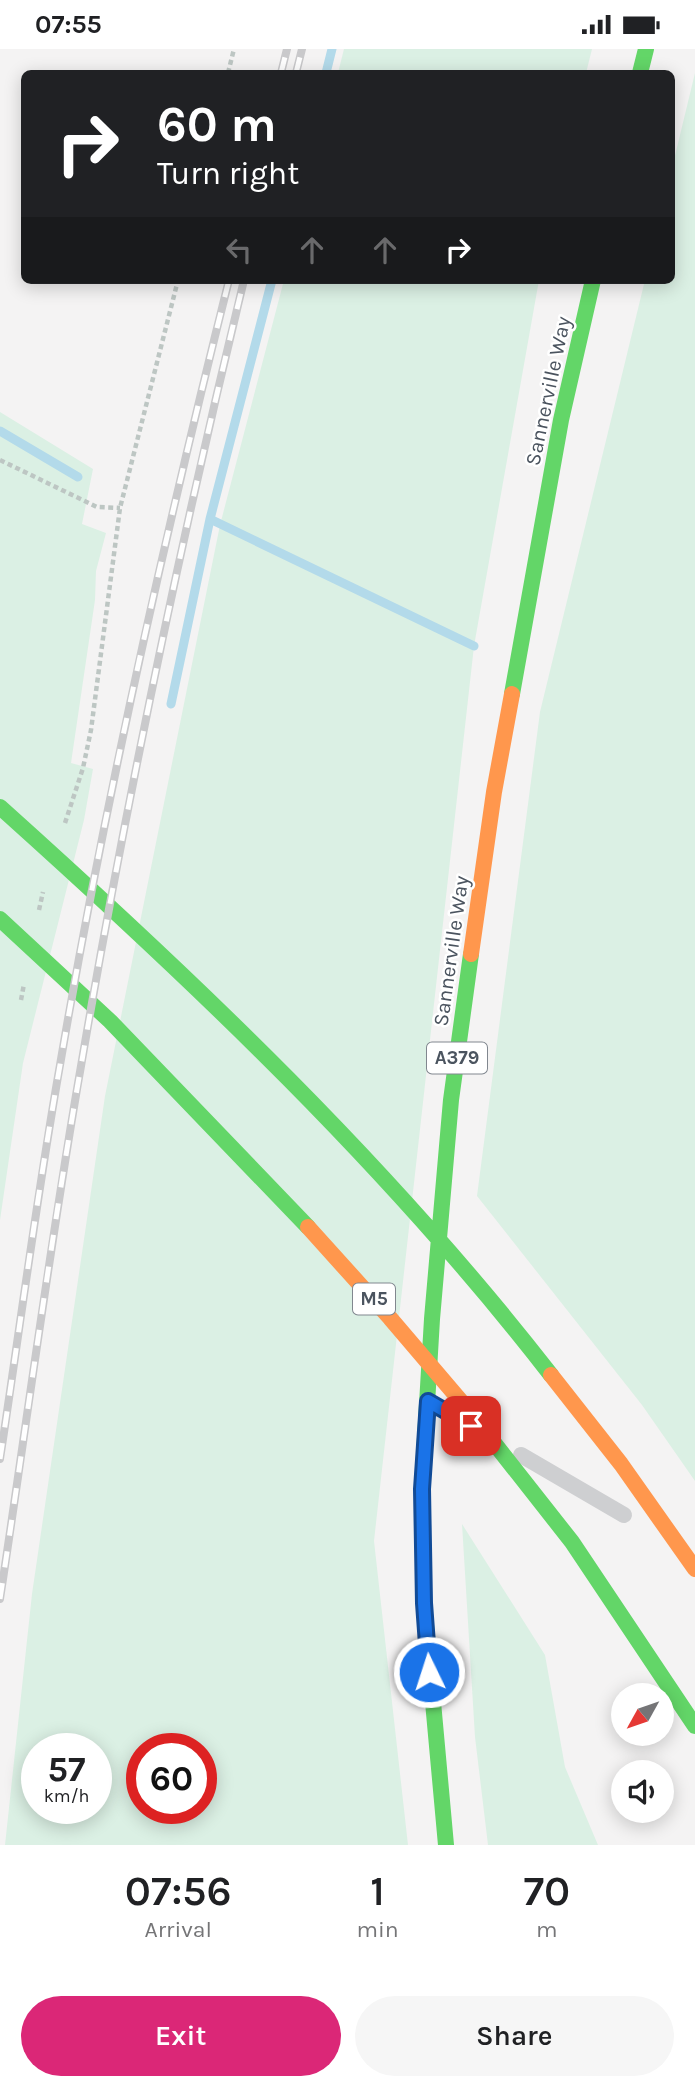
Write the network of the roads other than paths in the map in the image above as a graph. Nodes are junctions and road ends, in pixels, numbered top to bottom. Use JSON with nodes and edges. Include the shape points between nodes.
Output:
{"nodes":[{"id":1,"x":646,"y":49,"type":"edge"},
{"id":2,"x":641,"y":70,"type":"edge"},
{"id":3,"x":592,"y":284,"type":"edge"},
{"id":4,"x":0,"y":807,"type":"edge"},
{"id":5,"x":0,"y":919,"type":"edge"},
{"id":6,"x":439,"y":1408,"type":"junction"},
{"id":7,"x":624,"y":1515,"type":"dead end"},
{"id":8,"x":695,"y":1569,"type":"edge"},
{"id":9,"x":695,"y":1725,"type":"edge"},
{"id":10,"x":446,"y":1845,"type":"edge"}],
"edges":[{"from":1,"to":2,"type":"main road"},
{"from":3,"to":6,"type":"main road","name":"Sannerville Way","number":"A379","via":[[561,420],[494,792],[451,1100],[432,1319]]},
{"from":4,"to":8,"type":"main road","via":[[189,979],[350,1144],[515,1331],[613,1454]]},
{"from":5,"to":9,"type":"main road","number":"M5","via":[[167,1079],[411,1341],[555,1519]]},
{"from":6,"to":7,"type":"lane"},
{"from":6,"to":10,"type":"main road","name":"Sannerville Way","number":"A379","via":[[422,1489],[424,1603]]}]}
